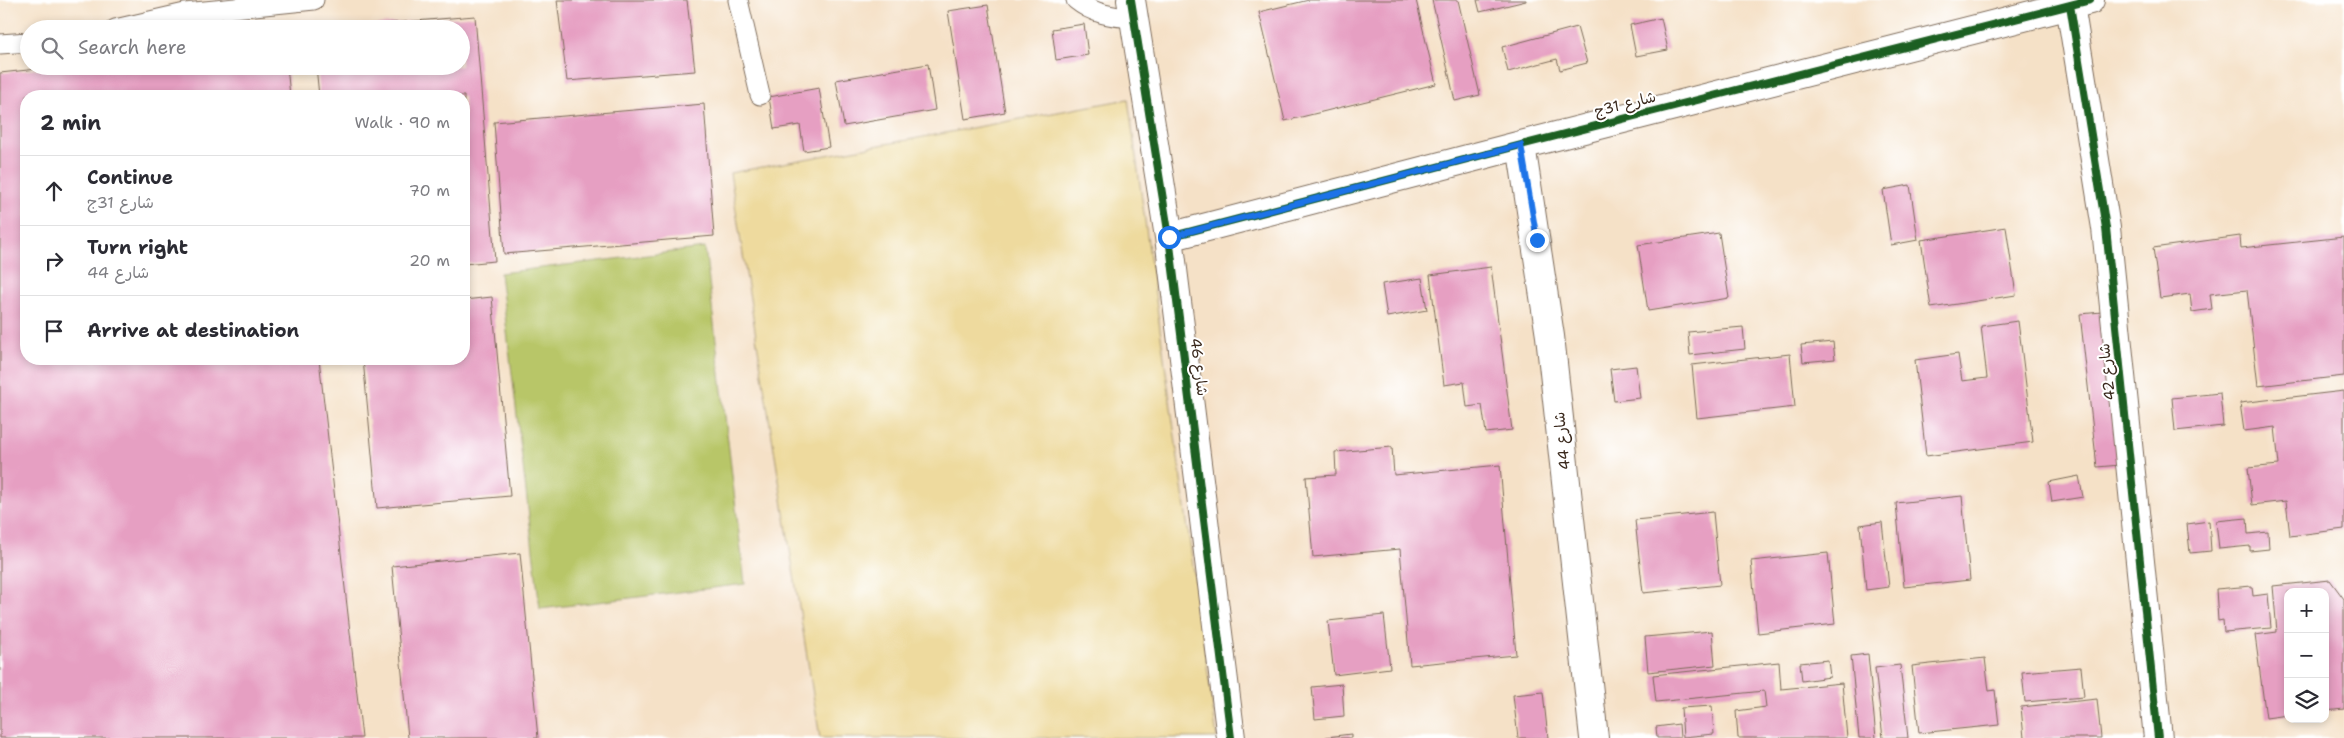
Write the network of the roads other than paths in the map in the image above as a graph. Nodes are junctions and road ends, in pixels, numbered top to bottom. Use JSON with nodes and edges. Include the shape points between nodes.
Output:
{"nodes":[{"id":1,"x":314,"y":0,"type":"edge"},
{"id":2,"x":738,"y":0,"type":"edge"},
{"id":3,"x":1076,"y":0,"type":"edge"},
{"id":4,"x":2080,"y":3,"type":"edge"},
{"id":5,"x":1132,"y":9,"type":"edge"},
{"id":6,"x":154,"y":20,"type":"edge"},
{"id":7,"x":20,"y":43,"type":"edge"},
{"id":8,"x":0,"y":44,"type":"edge"},
{"id":9,"x":760,"y":95,"type":"dead end"},
{"id":10,"x":1521,"y":145,"type":"junction"},
{"id":11,"x":1169,"y":237,"type":"junction"},
{"id":12,"x":1232,"y":738,"type":"edge"},
{"id":13,"x":1594,"y":738,"type":"edge"},
{"id":14,"x":2158,"y":738,"type":"edge"}],
"edges":[{"from":1,"to":6,"type":"lane","via":[[185,13]]},
{"from":2,"to":9,"type":"lane"},
{"from":3,"to":5,"type":"lane","via":[[1116,17]]},
{"from":4,"to":10,"type":"street","name":"شارع 31ج"},
{"from":4,"to":14,"type":"street","name":"شارع 42"},
{"from":5,"to":11,"type":"street","name":"شارع 46"},
{"from":7,"to":8,"type":"lane"},
{"from":10,"to":11,"type":"street","name":"شارع 31ج"},
{"from":10,"to":13,"type":"street","name":"شارع 44","via":[[1550,336]]},
{"from":11,"to":12,"type":"street","name":"شارع 46"}]}
